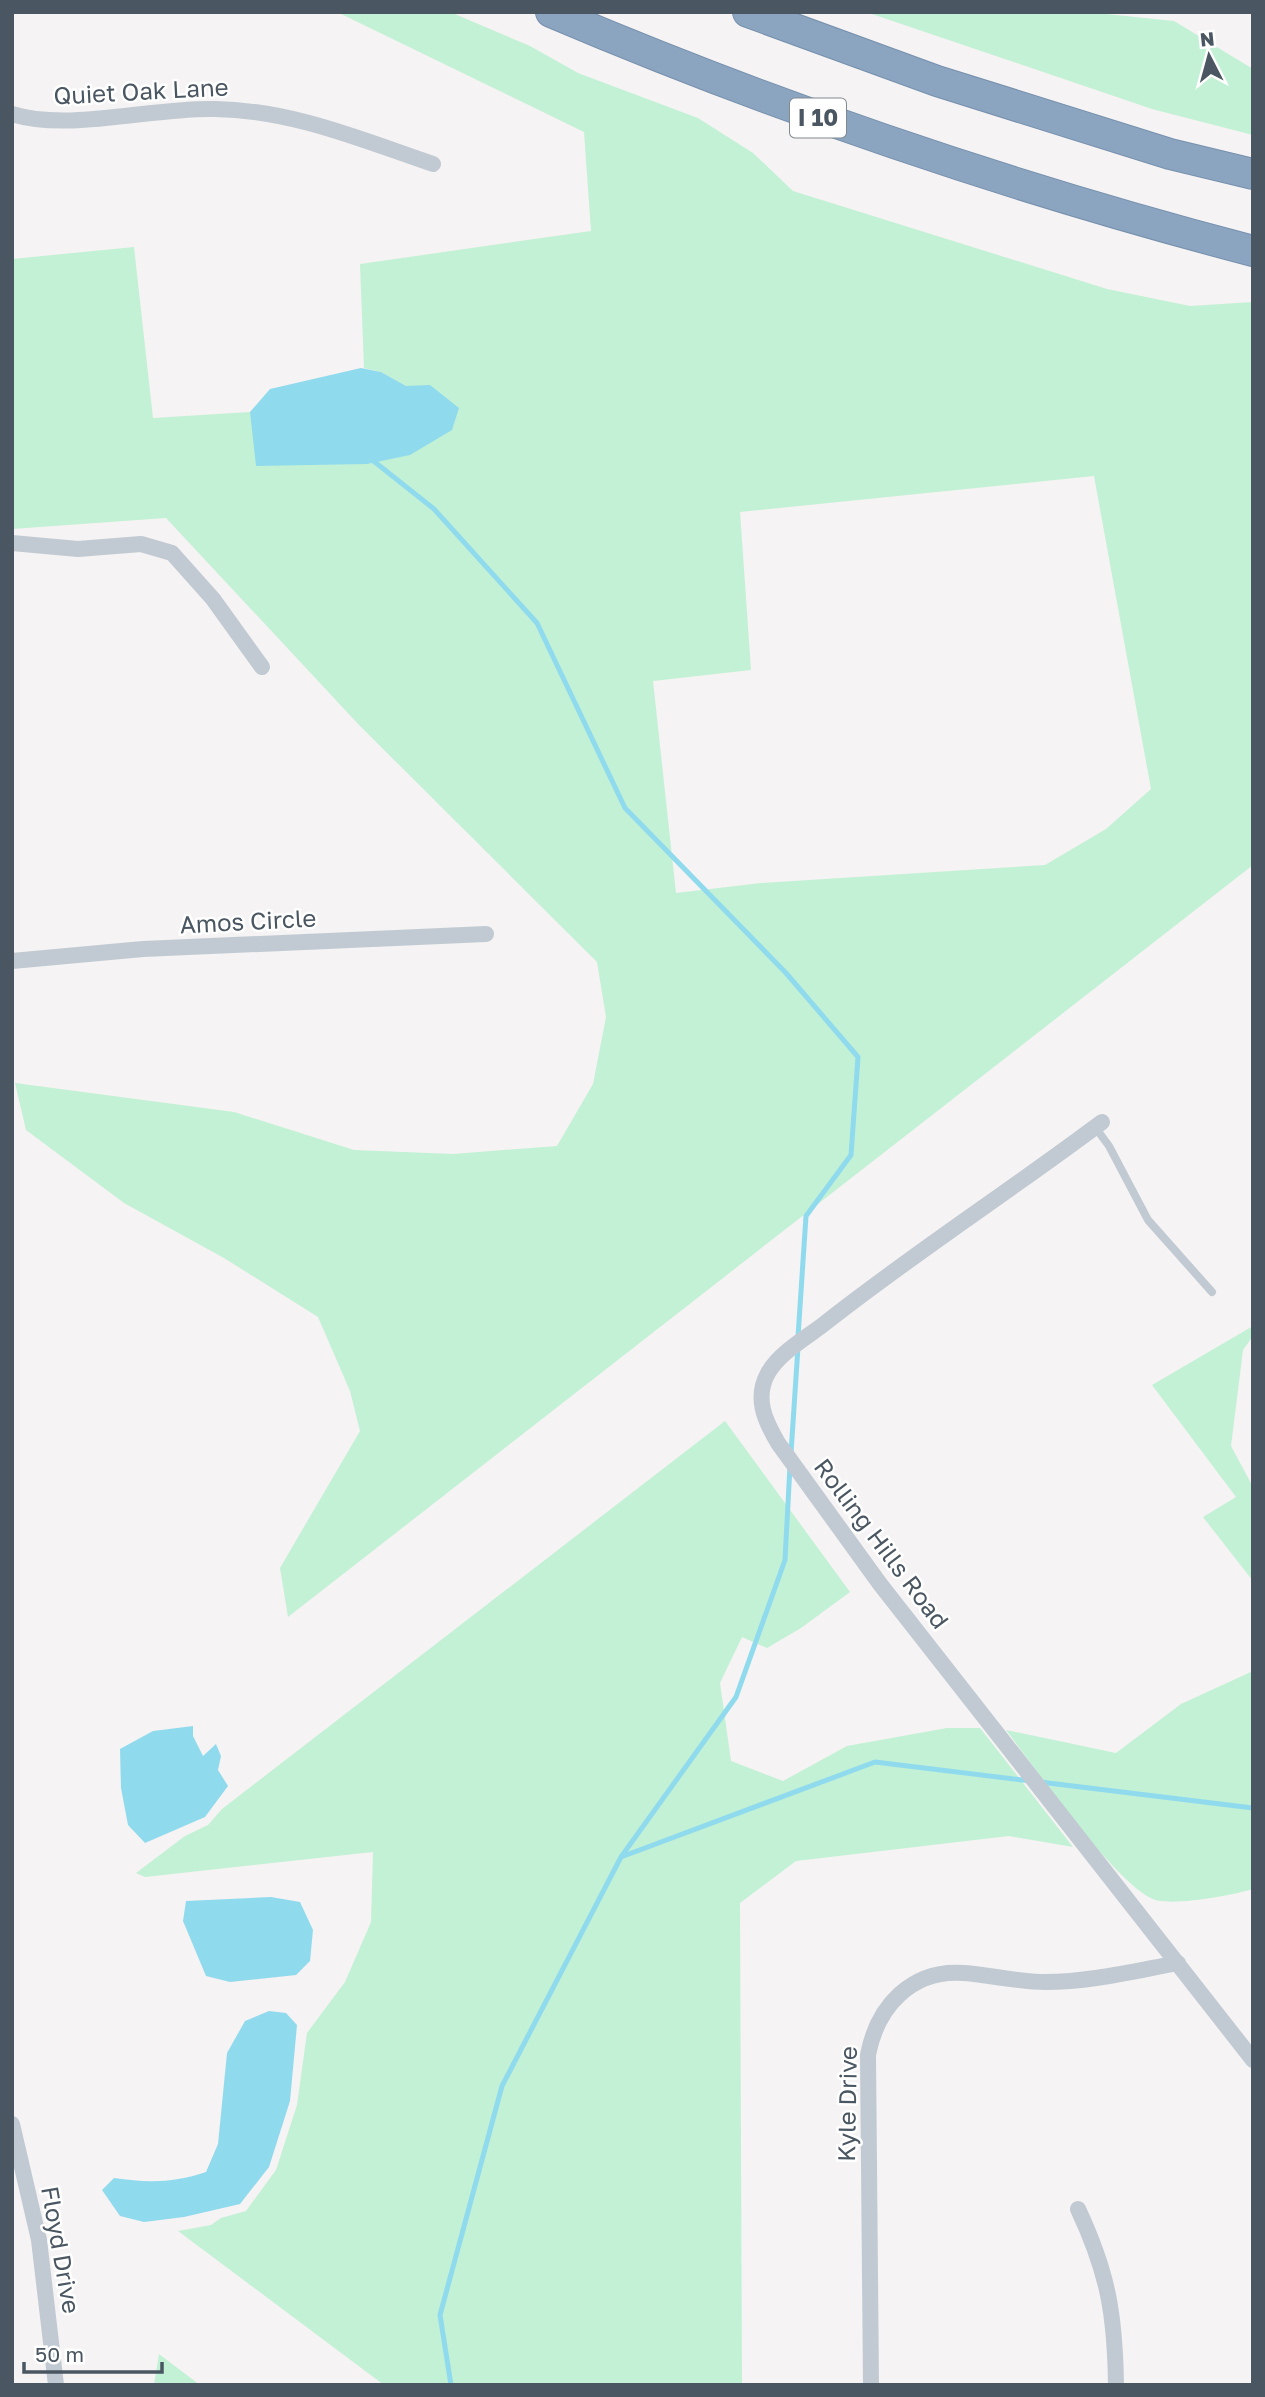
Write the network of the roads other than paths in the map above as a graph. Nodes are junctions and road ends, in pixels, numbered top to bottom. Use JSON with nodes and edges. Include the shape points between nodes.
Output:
{"nodes":[{"id":1,"x":551,"y":12,"type":"edge"},
{"id":2,"x":748,"y":12,"type":"edge"},
{"id":3,"x":12,"y":114,"type":"edge"},
{"id":4,"x":433,"y":164,"type":"dead end"},
{"id":5,"x":1253,"y":174,"type":"edge"},
{"id":6,"x":1253,"y":251,"type":"edge"},
{"id":7,"x":12,"y":543,"type":"edge"},
{"id":8,"x":262,"y":667,"type":"dead end"},
{"id":9,"x":486,"y":934,"type":"dead end"},
{"id":10,"x":12,"y":961,"type":"edge"},
{"id":11,"x":1098,"y":1125,"type":"joint"},
{"id":12,"x":1212,"y":1292,"type":"dead end"},
{"id":13,"x":1178,"y":1963,"type":"junction"},
{"id":14,"x":1253,"y":2060,"type":"edge"},
{"id":15,"x":12,"y":2124,"type":"edge"},
{"id":16,"x":1078,"y":2209,"type":"dead end"},
{"id":17,"x":56,"y":2385,"type":"edge"},
{"id":18,"x":871,"y":2385,"type":"edge"},
{"id":19,"x":1116,"y":2385,"type":"edge"}],
"edges":[{"from":1,"to":6,"type":"highway","number":"I 10","via":[[759,96],[945,162]]},
{"from":2,"to":5,"type":"highway","via":[[937,81],[1170,154]]},
{"from":3,"to":4,"type":"street","name":"Quiet Oak Lane","via":[[50,121],[182,110],[245,110],[307,121]]},
{"from":7,"to":8,"type":"street","via":[[78,549],[141,544],[172,553],[213,599]]},
{"from":9,"to":10,"type":"street","name":"Amos Circle","via":[[143,949]]},
{"from":11,"to":12,"type":"lane","via":[[1148,1220]]},
{"from":11,"to":13,"type":"street","name":"Rolling Hills Road","via":[[781,1357],[767,1374],[761,1403],[765,1422],[778,1443],[866,1565]]},
{"from":13,"to":14,"type":"street","name":"Rolling Hills Road"},
{"from":13,"to":18,"type":"street","name":"Kyle Drive","via":[[1078,1981],[944,1974],[913,1984],[885,2008],[868,2055]]},
{"from":15,"to":17,"type":"street","name":"Floyd Drive","via":[[39,2240]]},
{"from":16,"to":19,"type":"street","via":[[1110,2295]]}]}
